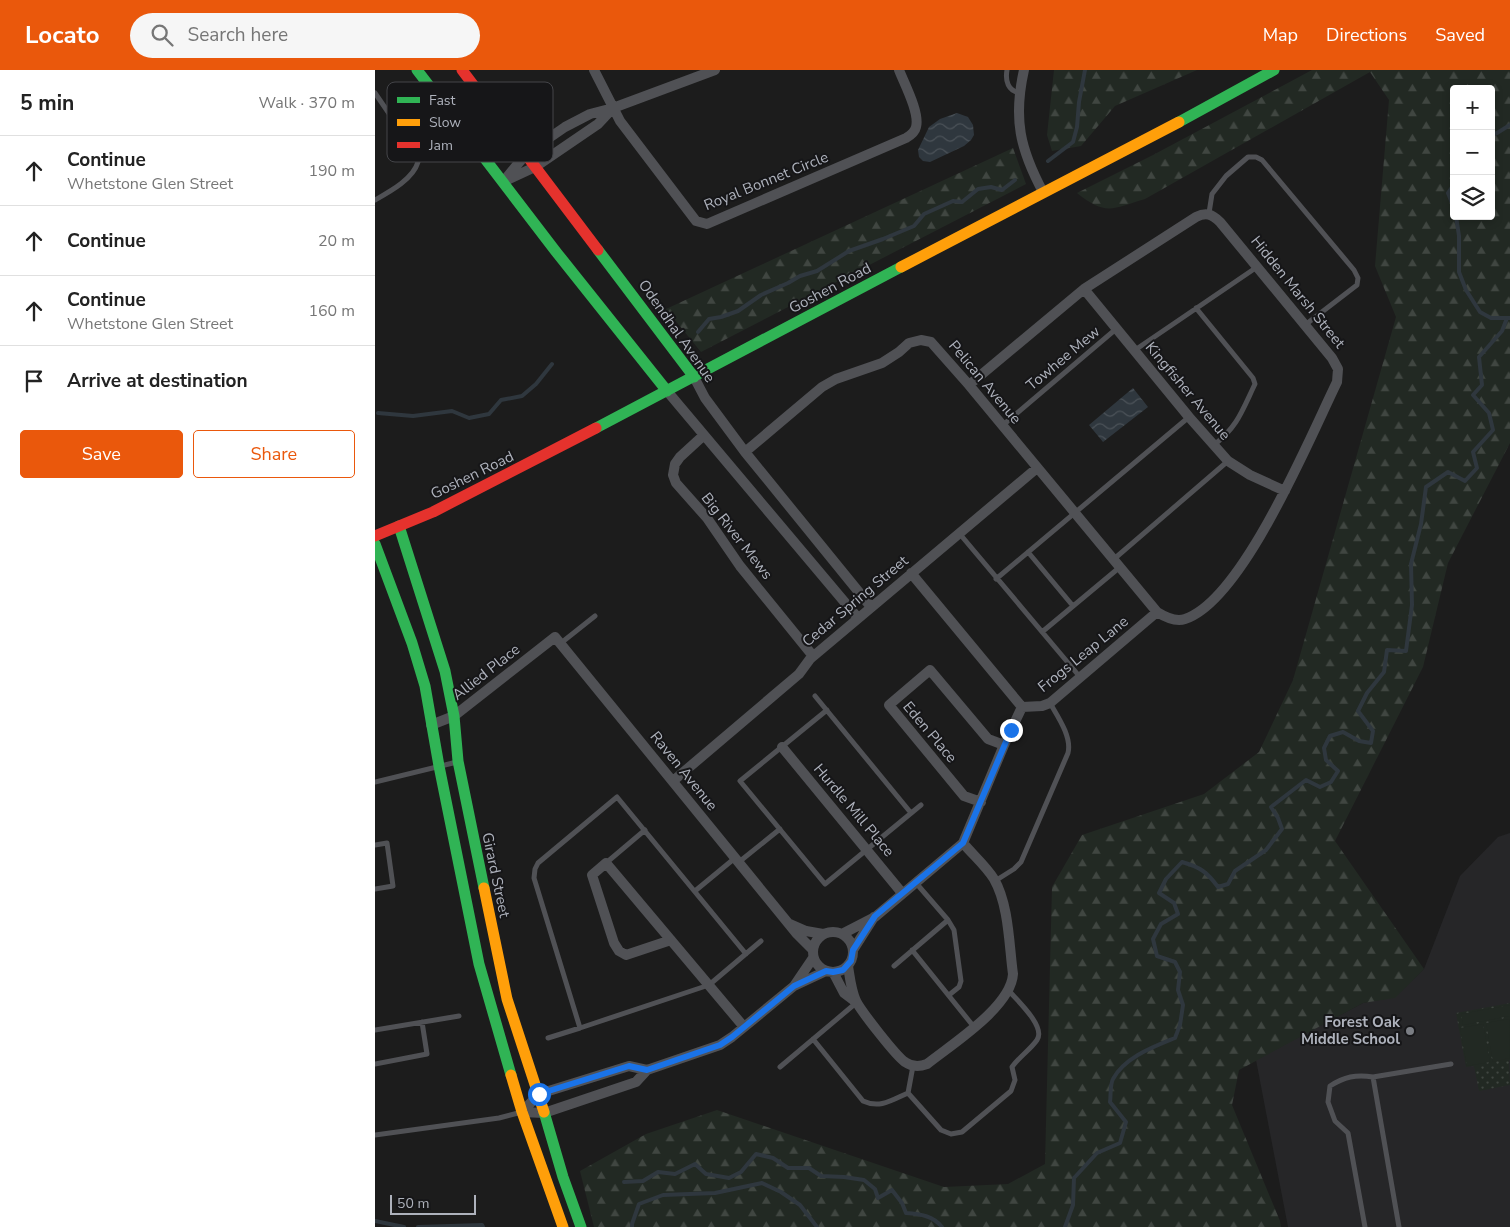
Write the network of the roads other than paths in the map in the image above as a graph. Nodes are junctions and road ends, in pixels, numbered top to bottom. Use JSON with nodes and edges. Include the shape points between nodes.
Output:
{"nodes":[{"id":1,"x":417,"y":70,"type":"edge"},
{"id":2,"x":462,"y":70,"type":"edge"},
{"id":3,"x":594,"y":70,"type":"edge"},
{"id":4,"x":715,"y":70,"type":"edge"},
{"id":5,"x":899,"y":70,"type":"edge"},
{"id":6,"x":1007,"y":70,"type":"edge"},
{"id":7,"x":1024,"y":70,"type":"edge"},
{"id":8,"x":1273,"y":70,"type":"edge"},
{"id":9,"x":426,"y":82,"type":"edge"},
{"id":10,"x":471,"y":82,"type":"edge"},
{"id":11,"x":1020,"y":92,"type":"junction"},
{"id":12,"x":375,"y":93,"type":"edge"},
{"id":13,"x":613,"y":108,"type":"junction"},
{"id":14,"x":387,"y":111,"type":"edge"},
{"id":15,"x":553,"y":135,"type":"edge"},
{"id":16,"x":553,"y":155,"type":"edge"},
{"id":17,"x":419,"y":162,"type":"edge"},
{"id":18,"x":488,"y":162,"type":"edge"},
{"id":19,"x":519,"y":162,"type":"edge"},
{"id":20,"x":532,"y":162,"type":"edge"},
{"id":21,"x":542,"y":162,"type":"edge"},
{"id":22,"x":535,"y":167,"type":"junction"},
{"id":23,"x":503,"y":182,"type":"junction"},
{"id":24,"x":1043,"y":192,"type":"junction"},
{"id":25,"x":375,"y":200,"type":"edge"},
{"id":26,"x":1209,"y":213,"type":"junction"},
{"id":27,"x":1258,"y":266,"type":"junction"},
{"id":28,"x":1084,"y":289,"type":"junction"},
{"id":29,"x":1196,"y":308,"type":"junction"},
{"id":30,"x":1305,"y":325,"type":"junction"},
{"id":31,"x":1117,"y":328,"type":"junction"},
{"id":32,"x":1135,"y":350,"type":"junction"},
{"id":33,"x":694,"y":377,"type":"junction"},
{"id":34,"x":969,"y":385,"type":"junction"},
{"id":35,"x":667,"y":391,"type":"junction"},
{"id":36,"x":1189,"y":417,"type":"junction"},
{"id":37,"x":1002,"y":426,"type":"junction"},
{"id":38,"x":704,"y":435,"type":"junction"},
{"id":39,"x":1214,"y":445,"type":"junction"},
{"id":40,"x":745,"y":452,"type":"junction"},
{"id":41,"x":1228,"y":461,"type":"junction"},
{"id":42,"x":1037,"y":468,"type":"junction"},
{"id":43,"x":1285,"y":491,"type":"junction"},
{"id":44,"x":1074,"y":513,"type":"junction"},
{"id":45,"x":399,"y":526,"type":"junction"},
{"id":46,"x":958,"y":533,"type":"junction"},
{"id":47,"x":375,"y":536,"type":"edge"},
{"id":48,"x":375,"y":544,"type":"edge"},
{"id":49,"x":1027,"y":552,"type":"junction"},
{"id":50,"x":1116,"y":563,"type":"junction"},
{"id":51,"x":911,"y":573,"type":"junction"},
{"id":52,"x":996,"y":579,"type":"junction"},
{"id":53,"x":1073,"y":606,"type":"junction"},
{"id":54,"x":871,"y":607,"type":"junction"},
{"id":55,"x":1157,"y":612,"type":"junction"},
{"id":56,"x":595,"y":616,"type":"dead end"},
{"id":57,"x":858,"y":618,"type":"junction"},
{"id":58,"x":1042,"y":632,"type":"junction"},
{"id":59,"x":558,"y":640,"type":"junction"},
{"id":60,"x":813,"y":656,"type":"junction"},
{"id":61,"x":1080,"y":678,"type":"junction"},
{"id":62,"x":815,"y":696,"type":"dead end"},
{"id":63,"x":1050,"y":703,"type":"junction"},
{"id":64,"x":1022,"y":707,"type":"junction"},
{"id":65,"x":827,"y":710,"type":"junction"},
{"id":66,"x":454,"y":716,"type":"junction"},
{"id":67,"x":431,"y":725,"type":"junction"},
{"id":68,"x":1004,"y":745,"type":"junction"},
{"id":69,"x":782,"y":747,"type":"junction"},
{"id":70,"x":458,"y":762,"type":"junction"},
{"id":71,"x":439,"y":766,"type":"junction"},
{"id":72,"x":673,"y":781,"type":"junction"},
{"id":73,"x":375,"y":782,"type":"edge"},
{"id":74,"x":981,"y":802,"type":"junction"},
{"id":75,"x":921,"y":805,"type":"dead end"},
{"id":76,"x":911,"y":813,"type":"junction"},
{"id":77,"x":780,"y":829,"type":"junction"},
{"id":78,"x":645,"y":830,"type":"junction"},
{"id":79,"x":963,"y":843,"type":"junction"},
{"id":80,"x":375,"y":845,"type":"edge"},
{"id":81,"x":866,"y":849,"type":"junction"},
{"id":82,"x":737,"y":860,"type":"junction"},
{"id":83,"x":607,"y":863,"type":"junction"},
{"id":84,"x":995,"y":881,"type":"junction"},
{"id":85,"x":915,"y":882,"type":"junction"},
{"id":86,"x":375,"y":889,"type":"edge"},
{"id":87,"x":695,"y":891,"type":"junction"},
{"id":88,"x":902,"y":893,"type":"junction"},
{"id":89,"x":875,"y":916,"type":"junction"},
{"id":90,"x":948,"y":920,"type":"junction"},
{"id":91,"x":789,"y":924,"type":"junction"},
{"id":92,"x":823,"y":934,"type":"junction"},
{"id":93,"x":842,"y":934,"type":"junction"},
{"id":94,"x":671,"y":940,"type":"junction"},
{"id":95,"x":761,"y":940,"type":"dead end"},
{"id":96,"x":853,"y":950,"type":"junction"},
{"id":97,"x":913,"y":950,"type":"junction"},
{"id":98,"x":746,"y":954,"type":"junction"},
{"id":99,"x":813,"y":954,"type":"junction"},
{"id":100,"x":847,"y":966,"type":"junction"},
{"id":101,"x":894,"y":966,"type":"dead end"},
{"id":102,"x":830,"y":972,"type":"junction"},
{"id":103,"x":709,"y":985,"type":"junction"},
{"id":104,"x":794,"y":986,"type":"junction"},
{"id":105,"x":1009,"y":991,"type":"junction"},
{"id":106,"x":949,"y":996,"type":"junction"},
{"id":107,"x":857,"y":1002,"type":"junction"},
{"id":108,"x":459,"y":1016,"type":"dead end"},
{"id":109,"x":422,"y":1022,"type":"junction"},
{"id":110,"x":744,"y":1027,"type":"junction"},
{"id":111,"x":974,"y":1027,"type":"junction"},
{"id":112,"x":580,"y":1028,"type":"junction"},
{"id":113,"x":375,"y":1030,"type":"edge"},
{"id":114,"x":548,"y":1038,"type":"dead end"},
{"id":115,"x":813,"y":1039,"type":"junction"},
{"id":116,"x":375,"y":1064,"type":"edge"},
{"id":117,"x":1451,"y":1064,"type":"dead end"},
{"id":118,"x":913,"y":1066,"type":"junction"},
{"id":119,"x":780,"y":1067,"type":"dead end"},
{"id":120,"x":647,"y":1070,"type":"junction"},
{"id":121,"x":1373,"y":1077,"type":"junction"},
{"id":122,"x":907,"y":1093,"type":"junction"},
{"id":123,"x":539,"y":1094,"type":"junction"},
{"id":124,"x":522,"y":1112,"type":"junction"},
{"id":125,"x":544,"y":1113,"type":"junction"},
{"id":126,"x":375,"y":1135,"type":"edge"},
{"id":127,"x":563,"y":1227,"type":"edge"},
{"id":128,"x":581,"y":1227,"type":"edge"},
{"id":129,"x":1365,"y":1227,"type":"edge"},
{"id":130,"x":1399,"y":1227,"type":"edge"}],
"edges":[{"from":1,"to":9,"type":"street"},
{"from":2,"to":10,"type":"street","name":"Odendhal Avenue"},
{"from":3,"to":13,"type":"street"},
{"from":4,"to":13,"type":"street"},
{"from":5,"to":13,"type":"street","name":"Royal Bonnet Circle","via":[[916,115],[913,134],[707,224],[697,222]]},
{"from":6,"to":11,"type":"lane","via":[[1009,88]]},
{"from":7,"to":11,"type":"street"},
{"from":8,"to":24,"type":"street","name":"Goshen Road"},
{"from":11,"to":24,"type":"street","via":[[1022,140],[1028,162]]},
{"from":12,"to":14,"type":"lane"},
{"from":13,"to":15,"type":"street","via":[[590,114]]},
{"from":13,"to":16,"type":"street","via":[[598,124]]},
{"from":17,"to":25,"type":"lane","via":[[415,171]]},
{"from":18,"to":23,"type":"street"},
{"from":19,"to":23,"type":"street"},
{"from":20,"to":22,"type":"street","name":"Odendhal Avenue"},
{"from":21,"to":22,"type":"street"},
{"from":22,"to":23,"type":"street"},
{"from":22,"to":33,"type":"street","name":"Odendhal Avenue"},
{"from":23,"to":35,"type":"street"},
{"from":24,"to":33,"type":"street","name":"Goshen Road"},
{"from":26,"to":27,"type":"street","name":"Hidden Marsh Street"},
{"from":26,"to":28,"type":"street","via":[[1196,216]]},
{"from":26,"to":30,"type":"lane","via":[[1212,194],[1227,176],[1248,157],[1262,160],[1358,278],[1357,285]]},
{"from":27,"to":29,"type":"lane"},
{"from":27,"to":30,"type":"street","name":"Hidden Marsh Street"},
{"from":28,"to":31,"type":"street","name":"Kingfisher Avenue"},
{"from":28,"to":34,"type":"street"},
{"from":29,"to":32,"type":"lane"},
{"from":29,"to":39,"type":"lane","via":[[1255,384],[1229,434]]},
{"from":30,"to":43,"type":"street","name":"Hidden Marsh Street","via":[[1332,358],[1338,375]]},
{"from":31,"to":32,"type":"street","name":"Kingfisher Avenue"},
{"from":31,"to":37,"type":"lane","name":"Towhee Mew"},
{"from":32,"to":36,"type":"street","name":"Kingfisher Avenue"},
{"from":33,"to":35,"type":"street","name":"Goshen Road"},
{"from":33,"to":40,"type":"street","name":"Odendhal Avenue","via":[[705,398]]},
{"from":34,"to":37,"type":"street","name":"Pelican Avenue"},
{"from":34,"to":40,"type":"street","name":"Pelican Avenue","via":[[931,342],[921,340],[909,344],[882,363],[822,387]]},
{"from":35,"to":38,"type":"street"},
{"from":35,"to":45,"type":"street","name":"Goshen Road","via":[[488,485]]},
{"from":36,"to":39,"type":"street","name":"Kingfisher Avenue"},
{"from":36,"to":44,"type":"lane"},
{"from":37,"to":42,"type":"street","name":"Pelican Avenue"},
{"from":38,"to":57,"type":"street"},
{"from":38,"to":60,"type":"street","name":"Big River Mews","via":[[675,464],[673,475],[676,483],[707,518],[740,566]]},
{"from":39,"to":41,"type":"street","name":"Kingfisher Avenue"},
{"from":40,"to":54,"type":"street","name":"Odendhal Avenue"},
{"from":41,"to":43,"type":"street","name":"Kingfisher Avenue"},
{"from":41,"to":50,"type":"lane"},
{"from":42,"to":44,"type":"street","name":"Pelican Avenue"},
{"from":42,"to":46,"type":"street","name":"Cedar Spring Street"},
{"from":43,"to":55,"type":"street","name":"Hidden Marsh Street","via":[[1235,574],[1218,595],[1199,612],[1184,619],[1165,617]]},
{"from":44,"to":49,"type":"lane"},
{"from":44,"to":50,"type":"street","name":"Pelican Avenue"},
{"from":45,"to":47,"type":"street","name":"Goshen Road"},
{"from":45,"to":66,"type":"street","name":"Girard Street","via":[[445,671]]},
{"from":46,"to":51,"type":"street","name":"Cedar Spring Street"},
{"from":46,"to":52,"type":"lane"},
{"from":48,"to":67,"type":"street","via":[[412,643],[425,686]]},
{"from":49,"to":52,"type":"lane"},
{"from":49,"to":53,"type":"lane"},
{"from":50,"to":53,"type":"lane"},
{"from":50,"to":55,"type":"street","name":"Pelican Avenue"},
{"from":51,"to":54,"type":"street","name":"Cedar Spring Street"},
{"from":51,"to":64,"type":"street"},
{"from":52,"to":58,"type":"lane"},
{"from":53,"to":58,"type":"lane"},
{"from":54,"to":57,"type":"street","name":"Cedar Spring Street"},
{"from":55,"to":61,"type":"street","name":"Frogs Leap Lane"},
{"from":56,"to":59,"type":"lane"},
{"from":57,"to":60,"type":"street","name":"Cedar Spring Street"},
{"from":58,"to":61,"type":"lane"},
{"from":59,"to":66,"type":"street","name":"Allied Place"},
{"from":59,"to":72,"type":"street","name":"Raven Avenue"},
{"from":60,"to":72,"type":"street","name":"Cedar Spring Street","via":[[799,674]]},
{"from":61,"to":63,"type":"street","name":"Frogs Leap Lane"},
{"from":62,"to":65,"type":"lane"},
{"from":63,"to":64,"type":"street","name":"Frogs Leap Lane"},
{"from":63,"to":84,"type":"lane","via":[[1067,739],[1068,753],[1021,862]]},
{"from":64,"to":68,"type":"street"},
{"from":65,"to":69,"type":"lane"},
{"from":65,"to":76,"type":"lane"},
{"from":66,"to":67,"type":"street","name":"Allied Place"},
{"from":66,"to":70,"type":"street","name":"Girard Street"},
{"from":67,"to":71,"type":"street"},
{"from":68,"to":74,"type":"street"},
{"from":68,"to":74,"type":"street","name":"Eden Place","via":[[988,739],[930,670],[889,705],[964,796]]},
{"from":69,"to":77,"type":"lane","via":[[740,781]]},
{"from":69,"to":81,"type":"street","name":"Hurdle Mill Place"},
{"from":70,"to":71,"type":"lane"},
{"from":70,"to":123,"type":"street","name":"Girard Street","via":[[507,999]]},
{"from":71,"to":73,"type":"lane"},
{"from":71,"to":124,"type":"street","via":[[479,964]]},
{"from":72,"to":82,"type":"street","name":"Raven Avenue"},
{"from":74,"to":79,"type":"street"},
{"from":75,"to":76,"type":"lane"},
{"from":76,"to":81,"type":"lane"},
{"from":77,"to":81,"type":"lane","via":[[825,884]]},
{"from":77,"to":82,"type":"lane"},
{"from":78,"to":83,"type":"lane"},
{"from":78,"to":87,"type":"lane"},
{"from":78,"to":112,"type":"lane","via":[[617,797],[538,862],[535,869],[534,878]]},
{"from":79,"to":84,"type":"street"},
{"from":79,"to":85,"type":"street"},
{"from":80,"to":86,"type":"lane","via":[[387,843],[393,886]]},
{"from":81,"to":88,"type":"street","name":"Hurdle Mill Place"},
{"from":82,"to":87,"type":"lane"},
{"from":82,"to":91,"type":"street","name":"Raven Avenue"},
{"from":83,"to":94,"type":"street"},
{"from":83,"to":94,"type":"street","via":[[592,875],[619,951],[626,955]]},
{"from":84,"to":105,"type":"street","via":[[1004,904],[1013,974]]},
{"from":85,"to":88,"type":"street"},
{"from":85,"to":90,"type":"lane"},
{"from":87,"to":98,"type":"lane"},
{"from":88,"to":89,"type":"street"},
{"from":89,"to":93,"type":"street"},
{"from":89,"to":96,"type":"street"},
{"from":90,"to":97,"type":"lane"},
{"from":90,"to":106,"type":"lane","via":[[954,930],[961,981]]},
{"from":91,"to":92,"type":"street"},
{"from":91,"to":99,"type":"street","name":"Raven Avenue"},
{"from":92,"to":93,"type":"street","via":[[829,931]]},
{"from":92,"to":99,"type":"street","via":[[818,938]]},
{"from":93,"to":96,"type":"street","via":[[848,938]]},
{"from":94,"to":103,"type":"street"},
{"from":95,"to":98,"type":"lane"},
{"from":96,"to":100,"type":"street"},
{"from":97,"to":101,"type":"lane"},
{"from":97,"to":106,"type":"lane"},
{"from":98,"to":103,"type":"lane"},
{"from":99,"to":102,"type":"street","via":[[820,968]]},
{"from":99,"to":104,"type":"street"},
{"from":100,"to":102,"type":"street"},
{"from":100,"to":107,"type":"street"},
{"from":102,"to":104,"type":"street"},
{"from":102,"to":107,"type":"street","via":[[844,993]]},
{"from":103,"to":110,"type":"street"},
{"from":103,"to":112,"type":"lane"},
{"from":104,"to":110,"type":"street"},
{"from":105,"to":111,"type":"street"},
{"from":105,"to":122,"type":"lane","via":[[1039,1030],[1038,1040],[1012,1067],[1015,1080],[1011,1091],[962,1132],[951,1134],[941,1130]]},
{"from":106,"to":111,"type":"lane"},
{"from":107,"to":115,"type":"lane"},
{"from":107,"to":118,"type":"street","via":[[903,1062]]},
{"from":108,"to":109,"type":"lane"},
{"from":109,"to":113,"type":"lane"},
{"from":109,"to":116,"type":"lane","via":[[427,1054]]},
{"from":110,"to":120,"type":"street","via":[[720,1045]]},
{"from":111,"to":118,"type":"street","via":[[927,1064]]},
{"from":112,"to":114,"type":"lane"},
{"from":115,"to":119,"type":"lane"},
{"from":115,"to":122,"type":"lane","via":[[863,1101],[882,1105]]},
{"from":117,"to":121,"type":"lane"},
{"from":118,"to":122,"type":"lane"},
{"from":120,"to":123,"type":"street","via":[[629,1066]]},
{"from":120,"to":125,"type":"street","via":[[636,1082]]},
{"from":121,"to":129,"type":"lane","via":[[1342,1078],[1330,1086],[1328,1102],[1335,1121],[1348,1132]]},
{"from":121,"to":130,"type":"lane"},
{"from":123,"to":124,"type":"street"},
{"from":123,"to":125,"type":"street","name":"Girard Street"},
{"from":124,"to":125,"type":"street"},
{"from":124,"to":126,"type":"lane"},
{"from":124,"to":127,"type":"street"},
{"from":125,"to":128,"type":"street","name":"Girard Street"}]}
